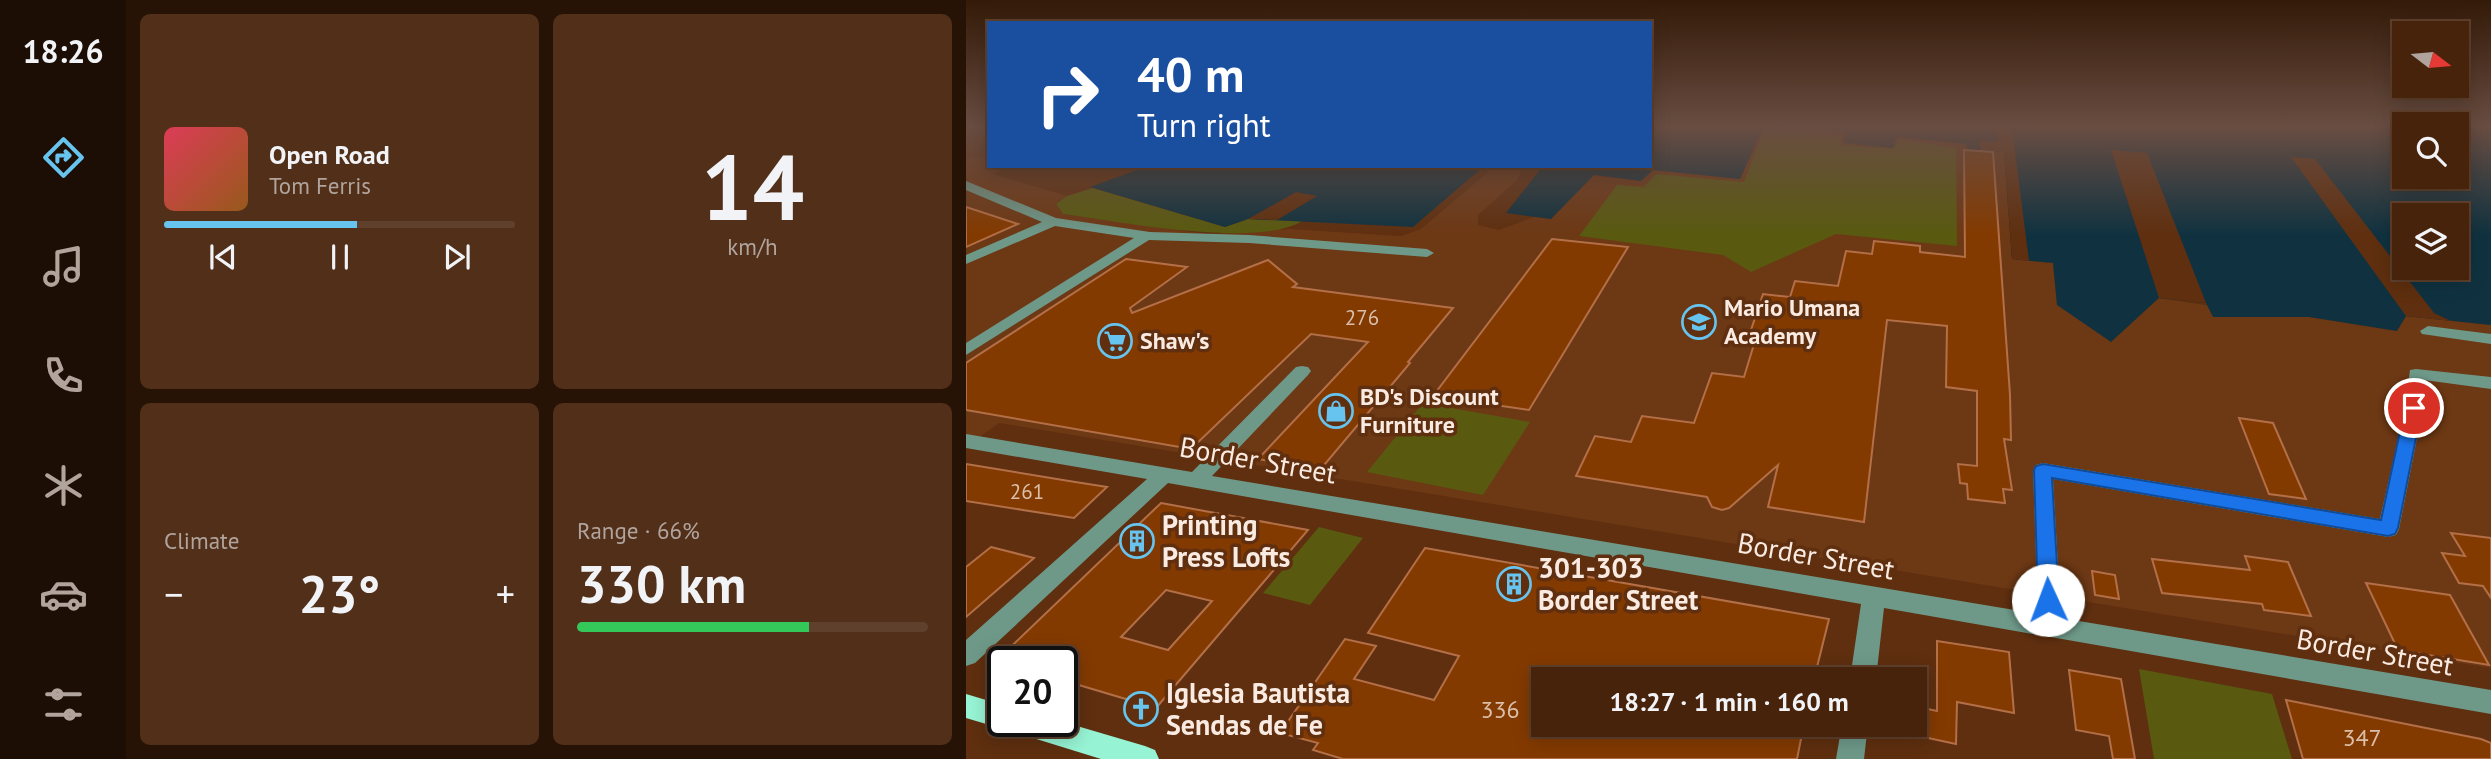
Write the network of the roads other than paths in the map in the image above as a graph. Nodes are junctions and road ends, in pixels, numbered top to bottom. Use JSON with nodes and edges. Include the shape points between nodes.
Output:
{"nodes":[{"id":1,"x":966,"y":185,"type":"edge"},
{"id":2,"x":1053,"y":222,"type":"junction"},
{"id":3,"x":1146,"y":236,"type":"junction"},
{"id":4,"x":1427,"y":253,"type":"dead end"},
{"id":5,"x":966,"y":260,"type":"edge"},
{"id":6,"x":2428,"y":331,"type":"dead end"},
{"id":7,"x":2491,"y":339,"type":"edge"},
{"id":8,"x":966,"y":350,"type":"edge"},
{"id":9,"x":1302,"y":371,"type":"dead end"},
{"id":10,"x":2491,"y":383,"type":"edge"},
{"id":11,"x":966,"y":441,"type":"edge"},
{"id":12,"x":1164,"y":475,"type":"junction"},
{"id":13,"x":1196,"y":480,"type":"junction"},
{"id":14,"x":1874,"y":596,"type":"junction"},
{"id":15,"x":2050,"y":626,"type":"junction"},
{"id":16,"x":966,"y":655,"type":"edge"},
{"id":17,"x":1865,"y":667,"type":"edge"},
{"id":18,"x":2491,"y":702,"type":"edge"},
{"id":19,"x":966,"y":706,"type":"edge"},
{"id":20,"x":987,"y":712,"type":"edge"},
{"id":21,"x":1071,"y":737,"type":"edge"},
{"id":22,"x":1853,"y":737,"type":"edge"},
{"id":23,"x":1145,"y":759,"type":"edge"},
{"id":24,"x":1850,"y":759,"type":"edge"}],
"edges":[{"from":1,"to":2,"type":"street"},
{"from":2,"to":3,"type":"street"},
{"from":2,"to":5,"type":"street"},
{"from":3,"to":4,"type":"street"},
{"from":3,"to":8,"type":"street"},
{"from":6,"to":7,"type":"street"},
{"from":9,"to":13,"type":"street"},
{"from":10,"to":15,"type":"street","via":[[2416,374],[2414,408],[2388,528],[2043,470]]},
{"from":11,"to":12,"type":"street","name":"Border Street"},
{"from":12,"to":13,"type":"street","name":"Border Street"},
{"from":12,"to":16,"type":"street"},
{"from":13,"to":14,"type":"street","name":"Border Street"},
{"from":14,"to":15,"type":"street","name":"Border Street"},
{"from":14,"to":17,"type":"street"},
{"from":15,"to":18,"type":"street","name":"Border Street"},
{"from":19,"to":20,"type":"main road"},
{"from":21,"to":23,"type":"main road"},
{"from":22,"to":24,"type":"street"}]}
